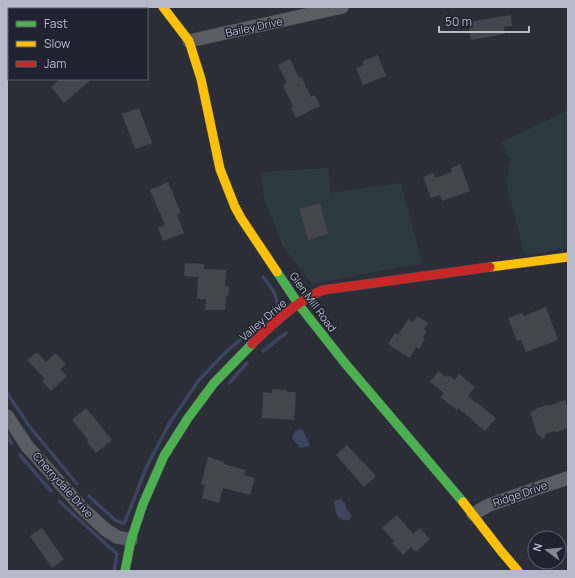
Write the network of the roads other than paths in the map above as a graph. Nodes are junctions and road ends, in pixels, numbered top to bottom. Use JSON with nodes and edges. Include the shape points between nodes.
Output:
{"nodes":[{"id":1,"x":163,"y":7,"type":"edge"},
{"id":2,"x":342,"y":7,"type":"edge"},
{"id":3,"x":190,"y":41,"type":"junction"},
{"id":4,"x":568,"y":257,"type":"edge"},
{"id":5,"x":298,"y":305,"type":"junction"},
{"id":6,"x":7,"y":416,"type":"edge"},
{"id":7,"x":568,"y":478,"type":"edge"},
{"id":8,"x":473,"y":514,"type":"junction"},
{"id":9,"x":131,"y":540,"type":"junction"},
{"id":10,"x":125,"y":571,"type":"edge"},
{"id":11,"x":518,"y":571,"type":"edge"}],
"edges":[{"from":1,"to":3,"type":"main road","name":"Glen Mill Road"},
{"from":2,"to":3,"type":"street","name":"Bailey Drive"},
{"from":3,"to":5,"type":"main road","name":"Glen Mill Road","via":[[201,79],[220,169],[230,194],[241,218]]},
{"from":4,"to":5,"type":"main road","name":"Valley Drive","via":[[322,290]]},
{"from":5,"to":8,"type":"main road","name":"Glen Mill Road"},
{"from":5,"to":9,"type":"main road","name":"Valley Drive","via":[[281,317],[242,354],[214,383],[188,418],[164,456]]},
{"from":6,"to":9,"type":"street","name":"Cherrydale Drive","via":[[27,446],[83,509],[106,530],[117,537]]},
{"from":7,"to":8,"type":"street","name":"Ridge Drive","via":[[489,505]]},
{"from":8,"to":11,"type":"main road","name":"Glen Mill Road"},
{"from":9,"to":10,"type":"main road","name":"Valley Drive"}]}
